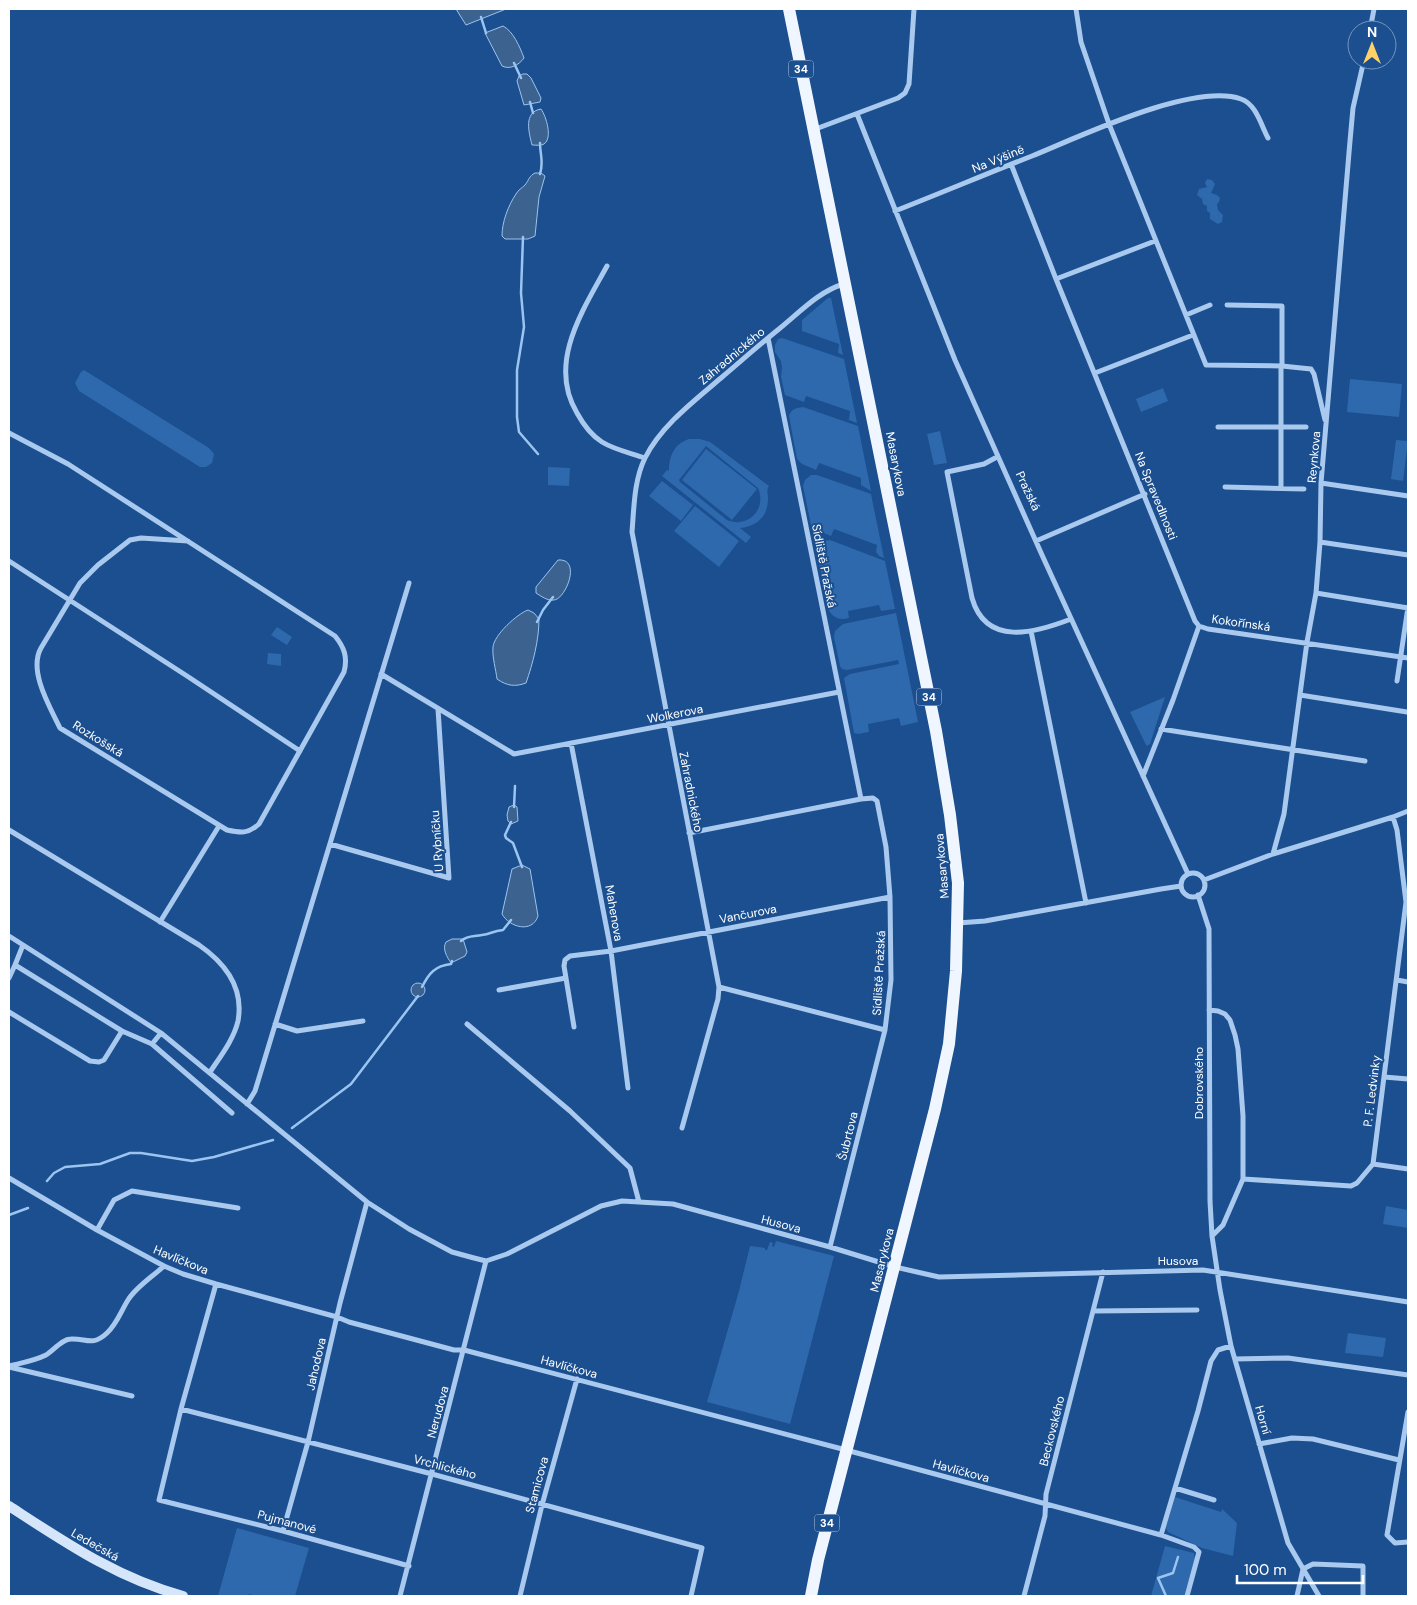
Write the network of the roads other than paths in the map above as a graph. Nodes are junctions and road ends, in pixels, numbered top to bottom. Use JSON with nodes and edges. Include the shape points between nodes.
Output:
{"nodes":[{"id":1,"x":788,"y":9,"type":"edge"},
{"id":2,"x":798,"y":9,"type":"edge"},
{"id":3,"x":914,"y":9,"type":"edge"},
{"id":4,"x":1076,"y":9,"type":"edge"},
{"id":5,"x":793,"y":29,"type":"junction"},
{"id":6,"x":1362,"y":70,"type":"edge"},
{"id":7,"x":857,"y":114,"type":"junction"},
{"id":8,"x":1109,"y":124,"type":"junction"},
{"id":9,"x":813,"y":130,"type":"junction"},
{"id":10,"x":1268,"y":138,"type":"dead end"},
{"id":11,"x":1011,"y":164,"type":"junction"},
{"id":12,"x":895,"y":211,"type":"junction"},
{"id":13,"x":1155,"y":240,"type":"junction"},
{"id":14,"x":607,"y":266,"type":"dead end"},
{"id":15,"x":1056,"y":279,"type":"junction"},
{"id":16,"x":845,"y":284,"type":"junction"},
{"id":17,"x":1210,"y":305,"type":"dead end"},
{"id":18,"x":1227,"y":305,"type":"dead end"},
{"id":19,"x":1186,"y":315,"type":"junction"},
{"id":20,"x":1193,"y":335,"type":"junction"},
{"id":21,"x":768,"y":338,"type":"junction"},
{"id":22,"x":1281,"y":366,"type":"junction"},
{"id":23,"x":1095,"y":373,"type":"junction"},
{"id":24,"x":1218,"y":426,"type":"dead end"},
{"id":25,"x":1281,"y":426,"type":"junction"},
{"id":26,"x":1326,"y":426,"type":"junction"},
{"id":27,"x":1306,"y":427,"type":"dead end"},
{"id":28,"x":9,"y":433,"type":"edge"},
{"id":29,"x":997,"y":457,"type":"junction"},
{"id":30,"x":645,"y":458,"type":"junction"},
{"id":31,"x":1321,"y":484,"type":"junction"},
{"id":32,"x":1225,"y":487,"type":"dead end"},
{"id":33,"x":1281,"y":488,"type":"junction"},
{"id":34,"x":1304,"y":488,"type":"dead end"},
{"id":35,"x":1145,"y":494,"type":"junction"},
{"id":36,"x":1408,"y":496,"type":"edge"},
{"id":37,"x":188,"y":541,"type":"junction"},
{"id":38,"x":1036,"y":541,"type":"junction"},
{"id":39,"x":1320,"y":542,"type":"junction"},
{"id":40,"x":1408,"y":555,"type":"edge"},
{"id":41,"x":9,"y":561,"type":"edge"},
{"id":42,"x":409,"y":583,"type":"dead end"},
{"id":43,"x":1316,"y":593,"type":"junction"},
{"id":44,"x":68,"y":600,"type":"junction"},
{"id":45,"x":1408,"y":607,"type":"edge"},
{"id":46,"x":1071,"y":619,"type":"junction"},
{"id":47,"x":1199,"y":626,"type":"junction"},
{"id":48,"x":1031,"y":631,"type":"junction"},
{"id":49,"x":1307,"y":642,"type":"junction"},
{"id":50,"x":1401,"y":657,"type":"junction"},
{"id":51,"x":1408,"y":658,"type":"edge"},
{"id":52,"x":381,"y":674,"type":"junction"},
{"id":53,"x":1396,"y":681,"type":"dead end"},
{"id":54,"x":839,"y":692,"type":"junction"},
{"id":55,"x":1300,"y":695,"type":"junction"},
{"id":56,"x":438,"y":710,"type":"junction"},
{"id":57,"x":1407,"y":712,"type":"edge"},
{"id":58,"x":668,"y":725,"type":"junction"},
{"id":59,"x":1162,"y":729,"type":"junction"},
{"id":60,"x":572,"y":743,"type":"junction"},
{"id":61,"x":1293,"y":750,"type":"junction"},
{"id":62,"x":300,"y":751,"type":"junction"},
{"id":63,"x":1365,"y":761,"type":"dead end"},
{"id":64,"x":1143,"y":776,"type":"junction"},
{"id":65,"x":860,"y":799,"type":"junction"},
{"id":66,"x":1408,"y":811,"type":"edge"},
{"id":67,"x":1393,"y":818,"type":"junction"},
{"id":68,"x":219,"y":826,"type":"junction"},
{"id":69,"x":9,"y":830,"type":"edge"},
{"id":70,"x":689,"y":833,"type":"junction"},
{"id":71,"x":330,"y":844,"type":"junction"},
{"id":72,"x":1273,"y":854,"type":"junction"},
{"id":73,"x":1188,"y":874,"type":"junction"},
{"id":74,"x":1204,"y":880,"type":"junction"},
{"id":75,"x":1181,"y":886,"type":"junction"},
{"id":76,"x":1198,"y":895,"type":"junction"},
{"id":77,"x":890,"y":897,"type":"junction"},
{"id":78,"x":1407,"y":902,"type":"edge"},
{"id":79,"x":1086,"y":903,"type":"junction"},
{"id":80,"x":160,"y":922,"type":"junction"},
{"id":81,"x":958,"y":922,"type":"junction"},
{"id":82,"x":708,"y":932,"type":"junction"},
{"id":83,"x":9,"y":936,"type":"edge"},
{"id":84,"x":24,"y":946,"type":"junction"},
{"id":85,"x":611,"y":951,"type":"junction"},
{"id":86,"x":15,"y":964,"type":"junction"},
{"id":87,"x":9,"y":978,"type":"edge"},
{"id":88,"x":566,"y":978,"type":"junction"},
{"id":89,"x":1397,"y":980,"type":"junction"},
{"id":90,"x":1408,"y":982,"type":"edge"},
{"id":91,"x":719,"y":987,"type":"junction"},
{"id":92,"x":499,"y":990,"type":"dead end"},
{"id":93,"x":1209,"y":1010,"type":"junction"},
{"id":94,"x":9,"y":1012,"type":"edge"},
{"id":95,"x":363,"y":1021,"type":"dead end"},
{"id":96,"x":275,"y":1024,"type":"junction"},
{"id":97,"x":466,"y":1024,"type":"dead end"},
{"id":98,"x":574,"y":1027,"type":"dead end"},
{"id":99,"x":885,"y":1030,"type":"junction"},
{"id":100,"x":122,"y":1031,"type":"junction"},
{"id":101,"x":161,"y":1034,"type":"junction"},
{"id":102,"x":152,"y":1044,"type":"junction"},
{"id":103,"x":210,"y":1072,"type":"junction"},
{"id":104,"x":1384,"y":1077,"type":"junction"},
{"id":105,"x":1408,"y":1080,"type":"edge"},
{"id":106,"x":628,"y":1088,"type":"dead end"},
{"id":107,"x":247,"y":1104,"type":"junction"},
{"id":108,"x":232,"y":1113,"type":"dead end"},
{"id":109,"x":682,"y":1128,"type":"dead end"},
{"id":110,"x":1372,"y":1164,"type":"junction"},
{"id":111,"x":1408,"y":1169,"type":"edge"},
{"id":112,"x":9,"y":1178,"type":"edge"},
{"id":113,"x":1243,"y":1179,"type":"junction"},
{"id":114,"x":367,"y":1202,"type":"junction"},
{"id":115,"x":639,"y":1202,"type":"junction"},
{"id":116,"x":238,"y":1208,"type":"dead end"},
{"id":117,"x":97,"y":1230,"type":"junction"},
{"id":118,"x":1212,"y":1236,"type":"junction"},
{"id":119,"x":830,"y":1247,"type":"junction"},
{"id":120,"x":486,"y":1261,"type":"junction"},
{"id":121,"x":164,"y":1266,"type":"junction"},
{"id":122,"x":895,"y":1267,"type":"junction"},
{"id":123,"x":1103,"y":1272,"type":"junction"},
{"id":124,"x":1217,"y":1272,"type":"junction"},
{"id":125,"x":216,"y":1284,"type":"junction"},
{"id":126,"x":1408,"y":1302,"type":"edge"},
{"id":127,"x":1197,"y":1310,"type":"dead end"},
{"id":128,"x":1093,"y":1312,"type":"junction"},
{"id":129,"x":337,"y":1317,"type":"junction"},
{"id":130,"x":1231,"y":1346,"type":"junction"},
{"id":131,"x":464,"y":1350,"type":"junction"},
{"id":132,"x":1235,"y":1359,"type":"junction"},
{"id":133,"x":9,"y":1367,"type":"edge"},
{"id":134,"x":1408,"y":1374,"type":"edge"},
{"id":135,"x":577,"y":1379,"type":"junction"},
{"id":136,"x":132,"y":1396,"type":"dead end"},
{"id":137,"x":181,"y":1410,"type":"junction"},
{"id":138,"x":1408,"y":1412,"type":"edge"},
{"id":139,"x":308,"y":1442,"type":"junction"},
{"id":140,"x":1259,"y":1444,"type":"junction"},
{"id":141,"x":846,"y":1450,"type":"junction"},
{"id":142,"x":1400,"y":1460,"type":"junction"},
{"id":143,"x":432,"y":1474,"type":"junction"},
{"id":144,"x":1175,"y":1488,"type":"junction"},
{"id":145,"x":1214,"y":1500,"type":"dead end"},
{"id":146,"x":1045,"y":1504,"type":"junction"},
{"id":147,"x":542,"y":1505,"type":"junction"},
{"id":148,"x":9,"y":1506,"type":"edge"},
{"id":149,"x":283,"y":1531,"type":"junction"},
{"id":150,"x":1161,"y":1535,"type":"junction"},
{"id":151,"x":1408,"y":1542,"type":"edge"},
{"id":152,"x":409,"y":1566,"type":"junction"},
{"id":153,"x":1303,"y":1570,"type":"junction"},
{"id":154,"x":176,"y":1595,"type":"edge"},
{"id":155,"x":400,"y":1596,"type":"edge"},
{"id":156,"x":520,"y":1596,"type":"edge"},
{"id":157,"x":691,"y":1596,"type":"edge"},
{"id":158,"x":811,"y":1596,"type":"edge"},
{"id":159,"x":1024,"y":1596,"type":"edge"},
{"id":160,"x":1188,"y":1596,"type":"edge"},
{"id":161,"x":1297,"y":1596,"type":"edge"},
{"id":162,"x":1319,"y":1596,"type":"edge"},
{"id":163,"x":1364,"y":1596,"type":"edge"}],
"edges":[{"from":1,"to":5,"type":"main road","number":"34"},
{"from":2,"to":5,"type":"main road"},
{"from":3,"to":7,"type":"street","via":[[905,93]]},
{"from":4,"to":8,"type":"street","via":[[1081,42]]},
{"from":5,"to":9,"type":"main road","number":"34"},
{"from":6,"to":26,"type":"street","name":"Reynkova","via":[[1353,108]]},
{"from":7,"to":9,"type":"street"},
{"from":7,"to":12,"type":"street","name":"Pražská"},
{"from":8,"to":10,"type":"street","name":"Na Výšině","via":[[1162,106],[1221,95],[1242,99],[1252,106]]},
{"from":8,"to":11,"type":"street","name":"Na Výšině"},
{"from":8,"to":13,"type":"street"},
{"from":9,"to":16,"type":"main road","name":"Masarykova","number":"34"},
{"from":11,"to":12,"type":"street","name":"Na Výšině"},
{"from":11,"to":15,"type":"street","name":"Na Spravedlnosti"},
{"from":12,"to":29,"type":"street","name":"Pražská"},
{"from":13,"to":15,"type":"street"},
{"from":13,"to":19,"type":"street"},
{"from":14,"to":30,"type":"street","via":[[569,345],[565,365],[568,393],[579,417],[599,440]]},
{"from":15,"to":23,"type":"street","name":"Na Spravedlnosti"},
{"from":16,"to":21,"type":"street","name":"Zahradnického","via":[[825,292]]},
{"from":16,"to":81,"type":"main road","name":"Masarykova","number":"34","via":[[945,782],[956,860]]},
{"from":17,"to":19,"type":"street"},
{"from":18,"to":22,"type":"street","via":[[1282,306]]},
{"from":19,"to":20,"type":"street"},
{"from":20,"to":22,"type":"street","via":[[1206,365]]},
{"from":20,"to":23,"type":"street"},
{"from":21,"to":30,"type":"street","name":"Zahradnického","via":[[675,420]]},
{"from":21,"to":54,"type":"street","name":"Sídliště Pražská"},
{"from":22,"to":25,"type":"street"},
{"from":22,"to":26,"type":"street","via":[[1311,369]]},
{"from":23,"to":35,"type":"street","name":"Na Spravedlnosti"},
{"from":24,"to":25,"type":"street"},
{"from":25,"to":27,"type":"street"},
{"from":25,"to":33,"type":"street"},
{"from":26,"to":31,"type":"street","name":"Reynkova"},
{"from":28,"to":37,"type":"street","name":"Rozkošská","via":[[68,464]]},
{"from":29,"to":38,"type":"street","name":"Pražská"},
{"from":29,"to":48,"type":"street","via":[[984,464],[947,472],[972,598],[981,617],[994,628],[1009,632]]},
{"from":30,"to":58,"type":"street","name":"Zahradnického","via":[[636,490],[632,532]]},
{"from":31,"to":36,"type":"street"},
{"from":31,"to":39,"type":"street","name":"Reynkova"},
{"from":32,"to":33,"type":"street"},
{"from":33,"to":34,"type":"street"},
{"from":35,"to":38,"type":"street"},
{"from":35,"to":47,"type":"street","name":"Na Spravedlnosti"},
{"from":37,"to":44,"type":"street","name":"Rozkošská","via":[[130,540],[86,577]]},
{"from":37,"to":62,"type":"street","name":"Rozkošská","via":[[335,636],[341,644],[346,658],[344,672]]},
{"from":38,"to":46,"type":"street","name":"Pražská"},
{"from":39,"to":40,"type":"street"},
{"from":39,"to":43,"type":"street","name":"Reynkova"},
{"from":41,"to":44,"type":"street"},
{"from":42,"to":52,"type":"street"},
{"from":43,"to":45,"type":"street"},
{"from":43,"to":49,"type":"street","name":"Reynkova"},
{"from":44,"to":62,"type":"street"},
{"from":44,"to":68,"type":"street","name":"Rozkošská","via":[[37,656],[37,672],[44,694],[60,728]]},
{"from":45,"to":50,"type":"street"},
{"from":46,"to":48,"type":"street"},
{"from":46,"to":64,"type":"street","name":"Pražská"},
{"from":47,"to":49,"type":"street","name":"Kokořínská"},
{"from":47,"to":59,"type":"street","name":"Kokořínská"},
{"from":48,"to":79,"type":"street"},
{"from":49,"to":50,"type":"street","name":"Kokořínská"},
{"from":49,"to":55,"type":"street","name":"Reynkova"},
{"from":50,"to":51,"type":"street","name":"Kokořínská"},
{"from":50,"to":53,"type":"street"},
{"from":52,"to":56,"type":"street"},
{"from":52,"to":71,"type":"street"},
{"from":54,"to":58,"type":"street","name":"Wolkerova"},
{"from":54,"to":65,"type":"street","name":"Sídliště Pražská"},
{"from":55,"to":57,"type":"street"},
{"from":55,"to":61,"type":"street","name":"Reynkova"},
{"from":56,"to":60,"type":"street","name":"Wolkerova","via":[[514,754]]},
{"from":56,"to":71,"type":"street","name":"U Rybníčku","via":[[449,878]]},
{"from":58,"to":60,"type":"street","name":"Wolkerova"},
{"from":58,"to":70,"type":"street","name":"Zahradnického"},
{"from":59,"to":61,"type":"street"},
{"from":59,"to":64,"type":"street","name":"Kokořínská"},
{"from":60,"to":85,"type":"street","name":"Mahenova"},
{"from":61,"to":63,"type":"street"},
{"from":61,"to":72,"type":"street","name":"Reynkova","via":[[1284,814]]},
{"from":62,"to":68,"type":"street","name":"Rozkošská","via":[[259,824],[250,832],[240,833]]},
{"from":64,"to":73,"type":"street","name":"Pražská"},
{"from":65,"to":70,"type":"street"},
{"from":65,"to":77,"type":"street","name":"Sídliště Pražská","via":[[875,799],[878,804]]},
{"from":66,"to":67,"type":"street"},
{"from":67,"to":72,"type":"street"},
{"from":67,"to":78,"type":"street","name":"P. F. Ledvinky"},
{"from":68,"to":80,"type":"street"},
{"from":69,"to":80,"type":"street"},
{"from":70,"to":82,"type":"street","name":"Zahradnického"},
{"from":71,"to":96,"type":"street"},
{"from":72,"to":74,"type":"street"},
{"from":73,"to":74,"type":"street","via":[[1198,874]]},
{"from":73,"to":75,"type":"street"},
{"from":74,"to":76,"type":"street","via":[[1204,889]]},
{"from":75,"to":76,"type":"street","via":[[1187,895]]},
{"from":75,"to":79,"type":"street"},
{"from":76,"to":93,"type":"street","name":"Dobrovského","via":[[1209,929]]},
{"from":77,"to":82,"type":"street","name":"Vančurova"},
{"from":77,"to":99,"type":"street","name":"Sídliště Pražská","via":[[891,980]]},
{"from":78,"to":89,"type":"street","name":"P. F. Ledvinky"},
{"from":79,"to":81,"type":"street","via":[[985,921]]},
{"from":80,"to":103,"type":"street","via":[[212,955],[232,978],[239,1007],[238,1022]]},
{"from":81,"to":122,"type":"main road","name":"Masarykova","number":"34","via":[[954,994],[945,1064]]},
{"from":82,"to":85,"type":"street","name":"Vančurova"},
{"from":82,"to":91,"type":"street","name":"Zahradnického"},
{"from":83,"to":84,"type":"street"},
{"from":84,"to":86,"type":"street"},
{"from":84,"to":101,"type":"street"},
{"from":85,"to":88,"type":"street","name":"Vančurova","via":[[570,956],[565,960]]},
{"from":85,"to":106,"type":"street","name":"Mahenova"},
{"from":86,"to":87,"type":"street"},
{"from":86,"to":100,"type":"street"},
{"from":88,"to":92,"type":"street"},
{"from":88,"to":98,"type":"street"},
{"from":89,"to":90,"type":"street"},
{"from":89,"to":104,"type":"street","name":"P. F. Ledvinky"},
{"from":91,"to":99,"type":"street"},
{"from":91,"to":109,"type":"street","name":"Zahradnického"},
{"from":93,"to":113,"type":"street","via":[[1225,1014],[1237,1042],[1243,1116]]},
{"from":93,"to":118,"type":"street","name":"Dobrovského"},
{"from":94,"to":100,"type":"street","via":[[94,1062],[104,1060]]},
{"from":95,"to":96,"type":"street","via":[[297,1031]]},
{"from":96,"to":107,"type":"street","via":[[255,1091]]},
{"from":97,"to":115,"type":"street","via":[[556,1099],[630,1168]]},
{"from":99,"to":119,"type":"street","name":"Šubrtova"},
{"from":100,"to":102,"type":"street"},
{"from":101,"to":102,"type":"street"},
{"from":101,"to":103,"type":"street"},
{"from":102,"to":108,"type":"street"},
{"from":103,"to":107,"type":"street"},
{"from":104,"to":105,"type":"street"},
{"from":104,"to":110,"type":"street","name":"P. F. Ledvinky"},
{"from":107,"to":114,"type":"street"},
{"from":110,"to":111,"type":"street"},
{"from":110,"to":113,"type":"street","name":"P. F. Ledvinky","via":[[1357,1184],[1351,1186]]},
{"from":112,"to":117,"type":"street","name":"Havlíčkova"},
{"from":113,"to":118,"type":"street","via":[[1223,1225]]},
{"from":114,"to":120,"type":"street","via":[[452,1252]]},
{"from":114,"to":129,"type":"street","name":"Jahodova"},
{"from":115,"to":119,"type":"street","name":"Husova","via":[[673,1204]]},
{"from":115,"to":120,"type":"street","name":"Husova","via":[[622,1201],[601,1206],[507,1254]]},
{"from":116,"to":117,"type":"street","via":[[132,1191],[114,1200]]},
{"from":117,"to":121,"type":"street","name":"Havlíčkova"},
{"from":118,"to":124,"type":"street","name":"Dobrovského"},
{"from":119,"to":122,"type":"street","name":"Husova"},
{"from":120,"to":131,"type":"street","name":"Nerudova"},
{"from":121,"to":125,"type":"street","name":"Havlíčkova"},
{"from":121,"to":133,"type":"street","via":[[128,1299],[106,1335],[85,1341],[72,1338],[45,1355]]},
{"from":122,"to":123,"type":"street","name":"Husova","via":[[945,1277]]},
{"from":122,"to":141,"type":"main road","name":"Masarykova","number":"34"},
{"from":123,"to":124,"type":"street","name":"Husova"},
{"from":123,"to":128,"type":"street","name":"Beckovského"},
{"from":124,"to":126,"type":"street","name":"Husova"},
{"from":124,"to":130,"type":"street","name":"Horní"},
{"from":125,"to":129,"type":"street","name":"Havlíčkova"},
{"from":125,"to":137,"type":"street"},
{"from":127,"to":128,"type":"street"},
{"from":128,"to":146,"type":"street","name":"Beckovského"},
{"from":129,"to":131,"type":"street","name":"Havlíčkova","via":[[454,1350]]},
{"from":129,"to":139,"type":"street","name":"Jahodova"},
{"from":130,"to":132,"type":"street","name":"Horní"},
{"from":130,"to":144,"type":"street","via":[[1218,1350],[1211,1360]]},
{"from":131,"to":135,"type":"street","name":"Havlíčkova"},
{"from":131,"to":143,"type":"street","name":"Nerudova"},
{"from":132,"to":134,"type":"street","via":[[1288,1358]]},
{"from":132,"to":140,"type":"street","name":"Horní"},
{"from":133,"to":136,"type":"street"},
{"from":135,"to":141,"type":"street","name":"Havlíčkova"},
{"from":135,"to":147,"type":"street","name":"Stamicova"},
{"from":137,"to":139,"type":"street","name":"Vrchlického"},
{"from":137,"to":149,"type":"street","name":"Pujmanové","via":[[159,1500]]},
{"from":138,"to":142,"type":"street"},
{"from":139,"to":143,"type":"street","name":"Vrchlického"},
{"from":139,"to":149,"type":"street","name":"Jahodova"},
{"from":140,"to":142,"type":"street","via":[[1292,1438],[1313,1439]]},
{"from":140,"to":153,"type":"street","name":"Horní","via":[[1288,1543]]},
{"from":141,"to":146,"type":"street","name":"Havlíčkova"},
{"from":141,"to":158,"type":"main road","name":"Masarykova","number":"34"},
{"from":142,"to":151,"type":"street","via":[[1387,1535],[1395,1543]]},
{"from":143,"to":147,"type":"street","name":"Vrchlického"},
{"from":143,"to":152,"type":"street","name":"Nerudova"},
{"from":144,"to":145,"type":"street"},
{"from":144,"to":150,"type":"street"},
{"from":146,"to":150,"type":"street","name":"Havlíčkova"},
{"from":146,"to":159,"type":"street","name":"Beckovského","via":[[1045,1516]]},
{"from":147,"to":156,"type":"street","name":"Stamicova"},
{"from":147,"to":157,"type":"street","name":"Vrchlického","via":[[702,1548]]},
{"from":148,"to":154,"type":"main road","name":"Ledečská","via":[[107,1567]]},
{"from":149,"to":152,"type":"street","name":"Pujmanové"},
{"from":150,"to":160,"type":"street","name":"Havlíčkova","via":[[1194,1547],[1199,1552]]},
{"from":152,"to":155,"type":"street","name":"Nerudova"},
{"from":153,"to":161,"type":"street"},
{"from":153,"to":162,"type":"street","name":"Horní"},
{"from":153,"to":163,"type":"street","via":[[1313,1564],[1363,1566]]}]}
